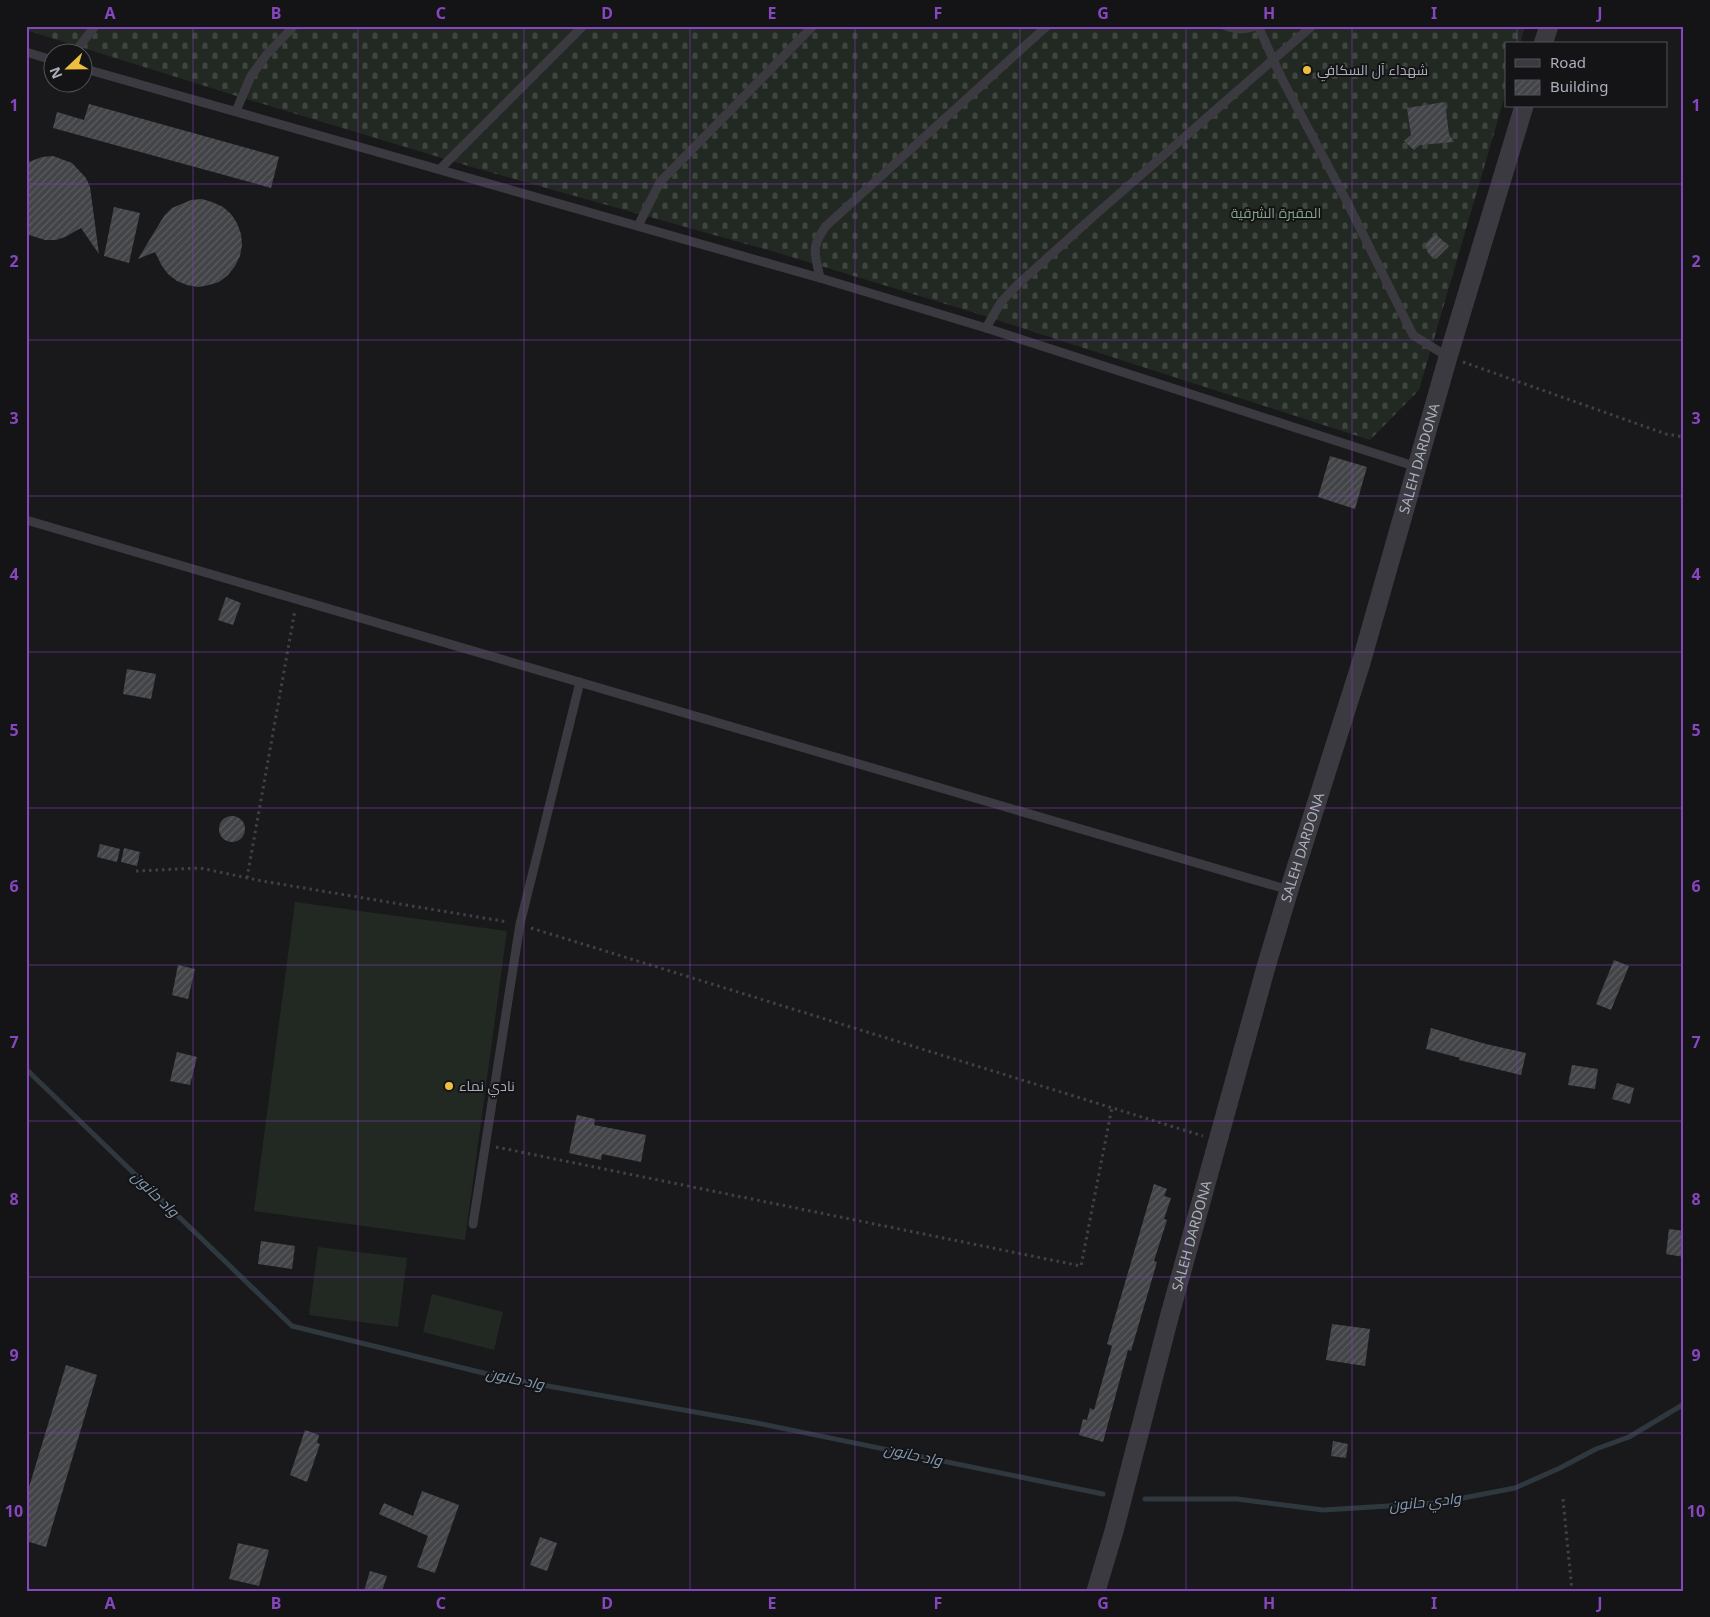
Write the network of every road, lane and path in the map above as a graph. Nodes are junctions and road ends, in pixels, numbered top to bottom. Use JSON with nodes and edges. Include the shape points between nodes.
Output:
{"nodes":[{"id":1,"x":95,"y":26,"type":"edge"},
{"id":2,"x":294,"y":26,"type":"edge"},
{"id":3,"x":583,"y":26,"type":"edge"},
{"id":4,"x":813,"y":26,"type":"edge"},
{"id":5,"x":1047,"y":26,"type":"edge"},
{"id":6,"x":1226,"y":26,"type":"edge"},
{"id":7,"x":1256,"y":26,"type":"edge"},
{"id":8,"x":1312,"y":26,"type":"edge"},
{"id":9,"x":1549,"y":26,"type":"edge"},
{"id":10,"x":83,"y":42,"type":"edge"},
{"id":11,"x":1545,"y":42,"type":"edge"},
{"id":12,"x":26,"y":52,"type":"edge"},
{"id":13,"x":42,"y":57,"type":"edge"},
{"id":14,"x":1273,"y":61,"type":"junction"},
{"id":15,"x":92,"y":71,"type":"edge"},
{"id":16,"x":1523,"y":108,"type":"edge"},
{"id":17,"x":236,"y":111,"type":"junction"},
{"id":18,"x":440,"y":170,"type":"junction"},
{"id":19,"x":638,"y":226,"type":"junction"},
{"id":20,"x":820,"y":278,"type":"junction"},
{"id":21,"x":986,"y":328,"type":"junction"},
{"id":22,"x":1448,"y":357,"type":"junction"},
{"id":23,"x":1684,"y":437,"type":"edge"},
{"id":24,"x":1417,"y":467,"type":"junction"},
{"id":25,"x":26,"y":520,"type":"edge"},
{"id":26,"x":297,"y":599,"type":"junction"},
{"id":27,"x":580,"y":682,"type":"junction"},
{"id":28,"x":136,"y":871,"type":"dead end"},
{"id":29,"x":247,"y":878,"type":"junction"},
{"id":30,"x":1289,"y":890,"type":"junction"},
{"id":31,"x":520,"y":924,"type":"junction"},
{"id":32,"x":1112,"y":1107,"type":"junction"},
{"id":33,"x":1218,"y":1140,"type":"junction"},
{"id":34,"x":485,"y":1145,"type":"junction"},
{"id":35,"x":473,"y":1224,"type":"dead end"},
{"id":36,"x":1563,"y":1499,"type":"dead end"},
{"id":37,"x":1096,"y":1591,"type":"edge"},
{"id":38,"x":1572,"y":1591,"type":"edge"}],
"edges":[{"from":1,"to":10,"type":"lane"},
{"from":2,"to":17,"type":"lane","via":[[251,76]]},
{"from":3,"to":18,"type":"lane"},
{"from":4,"to":19,"type":"lane","via":[[660,182]]},
{"from":5,"to":20,"type":"lane","via":[[826,226],[814,249]]},
{"from":6,"to":7,"type":"lane","via":[[1236,29]]},
{"from":7,"to":14,"type":"lane"},
{"from":8,"to":14,"type":"lane"},
{"from":9,"to":11,"type":"street"},
{"from":12,"to":13,"type":"lane"},
{"from":14,"to":21,"type":"lane","via":[[1016,286],[1001,302]]},
{"from":14,"to":22,"type":"lane","via":[[1413,335]]},
{"from":15,"to":17,"type":"lane"},
{"from":16,"to":22,"type":"street","name":"SALEH DARDONA"},
{"from":17,"to":18,"type":"lane"},
{"from":18,"to":19,"type":"lane"},
{"from":19,"to":20,"type":"lane"},
{"from":20,"to":21,"type":"lane"},
{"from":21,"to":24,"type":"lane"},
{"from":22,"to":23,"type":"path","via":[[1666,434]]},
{"from":22,"to":24,"type":"street","name":"SALEH DARDONA"},
{"from":24,"to":30,"type":"street","name":"SALEH DARDONA","via":[[1361,663]]},
{"from":25,"to":26,"type":"lane"},
{"from":26,"to":27,"type":"lane"},
{"from":26,"to":29,"type":"path"},
{"from":27,"to":30,"type":"lane"},
{"from":27,"to":31,"type":"lane"},
{"from":28,"to":29,"type":"path","via":[[200,868]]},
{"from":29,"to":31,"type":"path"},
{"from":30,"to":33,"type":"street","name":"SALEH DARDONA"},
{"from":31,"to":32,"type":"path"},
{"from":31,"to":34,"type":"lane"},
{"from":32,"to":33,"type":"path"},
{"from":32,"to":34,"type":"path","via":[[1081,1266]]},
{"from":33,"to":37,"type":"street","name":"SALEH DARDONA"},
{"from":34,"to":35,"type":"lane"},
{"from":36,"to":38,"type":"path"}]}
